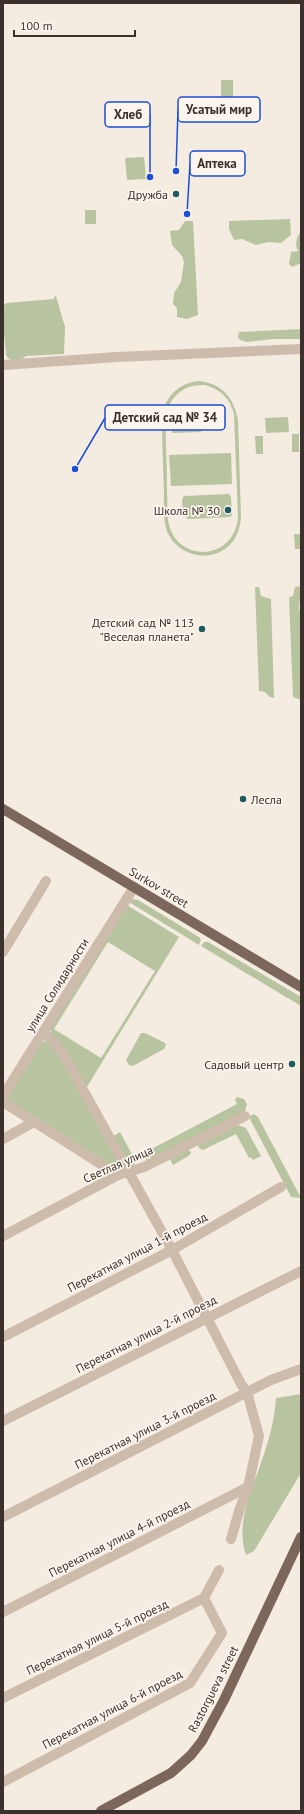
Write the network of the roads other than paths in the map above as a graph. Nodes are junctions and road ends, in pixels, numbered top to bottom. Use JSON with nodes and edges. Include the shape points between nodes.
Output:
{"nodes":[{"id":1,"x":301,"y":349,"type":"edge"},
{"id":2,"x":3,"y":365,"type":"edge"},
{"id":3,"x":3,"y":809,"type":"edge"},
{"id":4,"x":46,"y":881,"type":"dead end"},
{"id":5,"x":134,"y":887,"type":"junction"},
{"id":6,"x":3,"y":952,"type":"edge"},
{"id":7,"x":301,"y":987,"type":"edge"},
{"id":8,"x":43,"y":1032,"type":"junction"},
{"id":9,"x":3,"y":1096,"type":"edge"},
{"id":10,"x":3,"y":1102,"type":"edge"},
{"id":11,"x":245,"y":1116,"type":"dead end"},
{"id":12,"x":34,"y":1122,"type":"junction"},
{"id":13,"x":3,"y":1139,"type":"edge"},
{"id":14,"x":129,"y":1173,"type":"junction"},
{"id":15,"x":118,"y":1175,"type":"junction"},
{"id":16,"x":281,"y":1187,"type":"dead end"},
{"id":17,"x":3,"y":1236,"type":"edge"},
{"id":18,"x":172,"y":1250,"type":"junction"},
{"id":19,"x":301,"y":1270,"type":"edge"},
{"id":20,"x":206,"y":1317,"type":"junction"},
{"id":21,"x":3,"y":1337,"type":"edge"},
{"id":22,"x":301,"y":1369,"type":"edge"},
{"id":23,"x":247,"y":1392,"type":"junction"},
{"id":24,"x":3,"y":1421,"type":"edge"},
{"id":25,"x":248,"y":1488,"type":"junction"},
{"id":26,"x":3,"y":1517,"type":"edge"},
{"id":27,"x":301,"y":1537,"type":"edge"},
{"id":28,"x":231,"y":1539,"type":"dead end"},
{"id":29,"x":219,"y":1570,"type":"dead end"},
{"id":30,"x":204,"y":1598,"type":"junction"},
{"id":31,"x":3,"y":1612,"type":"edge"},
{"id":32,"x":3,"y":1698,"type":"edge"},
{"id":33,"x":3,"y":1782,"type":"edge"},
{"id":34,"x":101,"y":1811,"type":"edge"}],
"edges":[{"from":1,"to":2,"type":"street"},
{"from":3,"to":5,"type":"main road","name":"Surkov street"},
{"from":4,"to":6,"type":"street"},
{"from":5,"to":7,"type":"main road","name":"Surkov street"},
{"from":5,"to":8,"type":"street","name":"улица Солидарности"},
{"from":8,"to":9,"type":"street","name":"улица Солидарности"},
{"from":8,"to":14,"type":"street","via":[[62,1052]]},
{"from":10,"to":12,"type":"street"},
{"from":11,"to":14,"type":"street","name":"Светлая улица"},
{"from":12,"to":13,"type":"street"},
{"from":12,"to":15,"type":"street"},
{"from":14,"to":15,"type":"street","name":"Светлая улица"},
{"from":14,"to":18,"type":"street"},
{"from":15,"to":17,"type":"street","name":"Светлая улица"},
{"from":16,"to":18,"type":"street","name":"Перекатная улица 1-й проезд"},
{"from":18,"to":20,"type":"street"},
{"from":18,"to":21,"type":"street","name":"Перекатная улица 1-й проезд"},
{"from":19,"to":20,"type":"street","name":"Перекатная улица 2-й проезд"},
{"from":20,"to":23,"type":"street","via":[[240,1384]]},
{"from":20,"to":24,"type":"street","name":"Перекатная улица 2-й проезд"},
{"from":22,"to":23,"type":"street","name":"Перекатная улица 3-й проезд"},
{"from":23,"to":25,"type":"street","via":[[259,1436]]},
{"from":23,"to":26,"type":"street","name":"Перекатная улица 3-й проезд"},
{"from":25,"to":28,"type":"street"},
{"from":25,"to":31,"type":"street","name":"Перекатная улица 4-й проезд"},
{"from":27,"to":34,"type":"main road","name":"Rastorgueva street","via":[[202,1741],[171,1773]]},
{"from":29,"to":30,"type":"street"},
{"from":30,"to":32,"type":"street","name":"Перекатная улица 5-й проезд"},
{"from":30,"to":33,"type":"street","name":"Перекатная улица 6-й проезд","via":[[222,1633],[190,1683]]}]}
